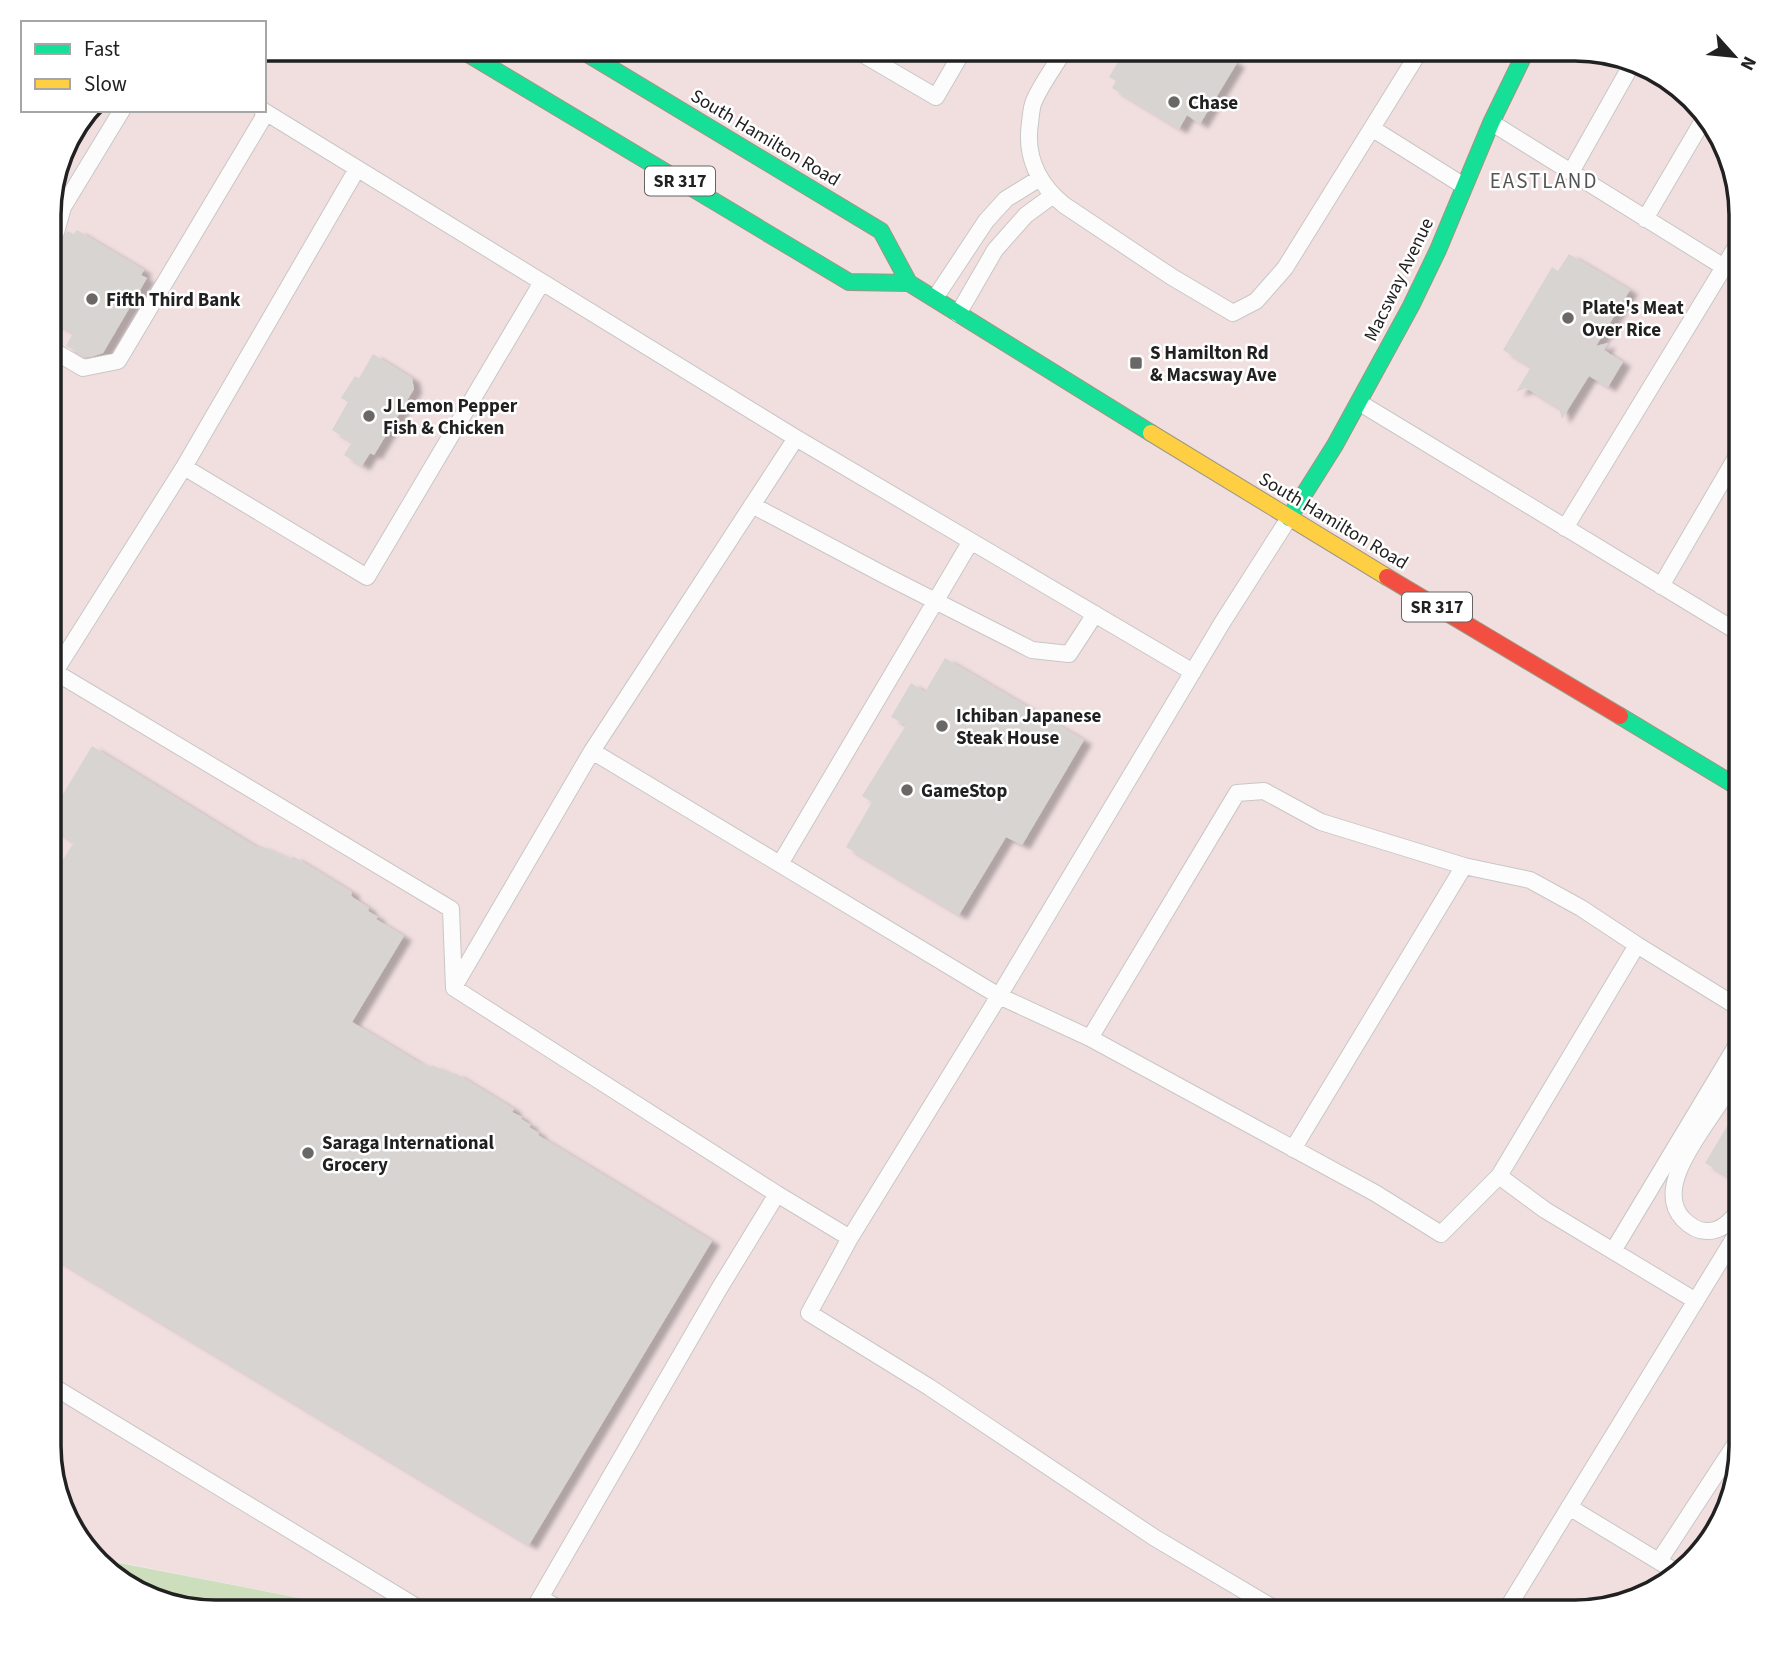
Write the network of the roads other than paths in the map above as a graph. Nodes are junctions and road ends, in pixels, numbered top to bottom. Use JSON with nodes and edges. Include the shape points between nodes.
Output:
{"nodes":[{"id":1,"x":957,"y":61,"type":"edge"},
{"id":2,"x":1058,"y":61,"type":"edge"},
{"id":3,"x":1414,"y":61,"type":"edge"},
{"id":4,"x":1521,"y":61,"type":"edge"},
{"id":5,"x":481,"y":62,"type":"edge"},
{"id":6,"x":600,"y":62,"type":"edge"},
{"id":7,"x":875,"y":62,"type":"edge"},
{"id":8,"x":1628,"y":71,"type":"edge"},
{"id":9,"x":121,"y":112,"type":"edge"},
{"id":10,"x":263,"y":112,"type":"edge"},
{"id":11,"x":266,"y":112,"type":"edge"},
{"id":12,"x":1491,"y":123,"type":"junction"},
{"id":13,"x":1700,"y":126,"type":"edge"},
{"id":14,"x":1373,"y":129,"type":"junction"},
{"id":15,"x":357,"y":169,"type":"junction"},
{"id":16,"x":1571,"y":172,"type":"junction"},
{"id":17,"x":1040,"y":178,"type":"junction"},
{"id":18,"x":1464,"y":186,"type":"junction"},
{"id":19,"x":1052,"y":196,"type":"junction"},
{"id":20,"x":62,"y":210,"type":"edge"},
{"id":21,"x":1645,"y":219,"type":"junction"},
{"id":22,"x":1728,"y":260,"type":"edge"},
{"id":23,"x":1724,"y":267,"type":"junction"},
{"id":24,"x":542,"y":282,"type":"junction"},
{"id":25,"x":909,"y":283,"type":"junction"},
{"id":26,"x":934,"y":299,"type":"junction"},
{"id":27,"x":958,"y":314,"type":"junction"},
{"id":28,"x":62,"y":356,"type":"edge"},
{"id":29,"x":1360,"y":403,"type":"junction"},
{"id":30,"x":796,"y":438,"type":"junction"},
{"id":31,"x":184,"y":467,"type":"junction"},
{"id":32,"x":1728,"y":471,"type":"edge"},
{"id":33,"x":752,"y":505,"type":"junction"},
{"id":34,"x":1289,"y":518,"type":"junction"},
{"id":35,"x":1565,"y":528,"type":"junction"},
{"id":36,"x":971,"y":541,"type":"junction"},
{"id":37,"x":1661,"y":586,"type":"junction"},
{"id":38,"x":937,"y":602,"type":"junction"},
{"id":39,"x":1095,"y":614,"type":"junction"},
{"id":40,"x":1728,"y":627,"type":"edge"},
{"id":41,"x":62,"y":660,"type":"edge"},
{"id":42,"x":1193,"y":672,"type":"junction"},
{"id":43,"x":62,"y":682,"type":"edge"},
{"id":44,"x":593,"y":751,"type":"junction"},
{"id":45,"x":1728,"y":781,"type":"edge"},
{"id":46,"x":780,"y":864,"type":"junction"},
{"id":47,"x":1464,"y":866,"type":"junction"},
{"id":48,"x":1637,"y":945,"type":"junction"},
{"id":49,"x":454,"y":988,"type":"junction"},
{"id":50,"x":999,"y":996,"type":"junction"},
{"id":51,"x":1729,"y":1001,"type":"edge"},
{"id":52,"x":1090,"y":1038,"type":"junction"},
{"id":53,"x":1729,"y":1059,"type":"edge"},
{"id":54,"x":1729,"y":1087,"type":"edge"},
{"id":55,"x":1293,"y":1149,"type":"junction"},
{"id":56,"x":1499,"y":1176,"type":"junction"},
{"id":57,"x":777,"y":1194,"type":"junction"},
{"id":58,"x":1729,"y":1223,"type":"edge"},
{"id":59,"x":850,"y":1238,"type":"junction"},
{"id":60,"x":1729,"y":1247,"type":"edge"},
{"id":61,"x":1612,"y":1251,"type":"junction"},
{"id":62,"x":1696,"y":1301,"type":"junction"},
{"id":63,"x":62,"y":1392,"type":"edge"},
{"id":64,"x":1728,"y":1456,"type":"edge"},
{"id":65,"x":1569,"y":1507,"type":"junction"},
{"id":66,"x":1659,"y":1561,"type":"junction"},
{"id":67,"x":1669,"y":1567,"type":"edge"},
{"id":68,"x":405,"y":1600,"type":"edge"},
{"id":69,"x":539,"y":1600,"type":"edge"},
{"id":70,"x":1260,"y":1600,"type":"edge"},
{"id":71,"x":1512,"y":1600,"type":"edge"}],
"edges":[{"from":1,"to":7,"type":"lane","via":[[936,97]]},
{"from":2,"to":17,"type":"lane","via":[[1033,104],[1028,137],[1032,164]]},
{"from":3,"to":14,"type":"lane"},
{"from":4,"to":12,"type":"main road","name":"Macsway Avenue"},
{"from":5,"to":25,"type":"main road","number":"SR 317","via":[[849,282]]},
{"from":6,"to":25,"type":"main road","name":"South Hamilton Road","number":"SR 317","via":[[881,231]]},
{"from":8,"to":16,"type":"lane"},
{"from":9,"to":20,"type":"lane"},
{"from":10,"to":28,"type":"lane","via":[[118,361],[83,368]]},
{"from":11,"to":15,"type":"lane"},
{"from":12,"to":16,"type":"lane"},
{"from":12,"to":18,"type":"main road","name":"Macsway Avenue"},
{"from":13,"to":21,"type":"lane"},
{"from":14,"to":18,"type":"lane"},
{"from":14,"to":19,"type":"lane","via":[[1285,268],[1256,301],[1233,313]]},
{"from":15,"to":24,"type":"lane"},
{"from":15,"to":31,"type":"lane"},
{"from":16,"to":21,"type":"lane"},
{"from":17,"to":19,"type":"lane"},
{"from":17,"to":26,"type":"lane","via":[[1006,199],[986,221]]},
{"from":18,"to":29,"type":"main road","name":"Macsway Avenue","via":[[1438,250]]},
{"from":19,"to":27,"type":"lane","via":[[1026,215],[995,250]]},
{"from":21,"to":23,"type":"lane"},
{"from":22,"to":23,"type":"lane"},
{"from":23,"to":35,"type":"lane"},
{"from":24,"to":30,"type":"lane"},
{"from":24,"to":31,"type":"lane","via":[[367,577]]},
{"from":25,"to":26,"type":"main road","name":"South Hamilton Road","number":"SR 317"},
{"from":26,"to":27,"type":"main road","name":"South Hamilton Road","number":"SR 317"},
{"from":27,"to":34,"type":"main road","name":"South Hamilton Road","number":"SR 317"},
{"from":29,"to":34,"type":"main road","name":"Macsway Avenue"},
{"from":29,"to":35,"type":"lane"},
{"from":30,"to":33,"type":"lane"},
{"from":30,"to":36,"type":"lane"},
{"from":31,"to":41,"type":"lane"},
{"from":32,"to":37,"type":"lane"},
{"from":33,"to":38,"type":"lane"},
{"from":33,"to":44,"type":"lane"},
{"from":34,"to":42,"type":"lane"},
{"from":34,"to":45,"type":"main road","name":"South Hamilton Road","number":"SR 317"},
{"from":35,"to":37,"type":"lane"},
{"from":36,"to":38,"type":"lane"},
{"from":36,"to":39,"type":"lane"},
{"from":37,"to":40,"type":"lane"},
{"from":38,"to":39,"type":"lane","via":[[1032,650],[1069,654]]},
{"from":38,"to":46,"type":"lane"},
{"from":39,"to":42,"type":"lane"},
{"from":42,"to":50,"type":"lane"},
{"from":43,"to":49,"type":"lane","via":[[451,909]]},
{"from":44,"to":46,"type":"lane"},
{"from":44,"to":49,"type":"lane"},
{"from":46,"to":50,"type":"lane"},
{"from":47,"to":48,"type":"lane","via":[[1530,880]]},
{"from":47,"to":52,"type":"lane","via":[[1321,822],[1264,791],[1237,793]]},
{"from":47,"to":55,"type":"lane"},
{"from":48,"to":51,"type":"lane"},
{"from":48,"to":56,"type":"lane"},
{"from":49,"to":57,"type":"lane"},
{"from":50,"to":52,"type":"lane"},
{"from":50,"to":59,"type":"lane"},
{"from":52,"to":55,"type":"lane"},
{"from":53,"to":61,"type":"lane"},
{"from":54,"to":58,"type":"lane","via":[[1672,1188],[1680,1216],[1690,1225],[1704,1232]]},
{"from":55,"to":56,"type":"lane","via":[[1441,1234]]},
{"from":56,"to":61,"type":"lane"},
{"from":57,"to":59,"type":"lane"},
{"from":57,"to":69,"type":"lane"},
{"from":59,"to":70,"type":"lane","via":[[808,1312],[1155,1538]]},
{"from":60,"to":62,"type":"lane"},
{"from":61,"to":62,"type":"lane"},
{"from":62,"to":65,"type":"lane"},
{"from":63,"to":68,"type":"lane"},
{"from":64,"to":66,"type":"lane"},
{"from":65,"to":66,"type":"lane"},
{"from":65,"to":71,"type":"lane"},
{"from":66,"to":67,"type":"lane"}]}
